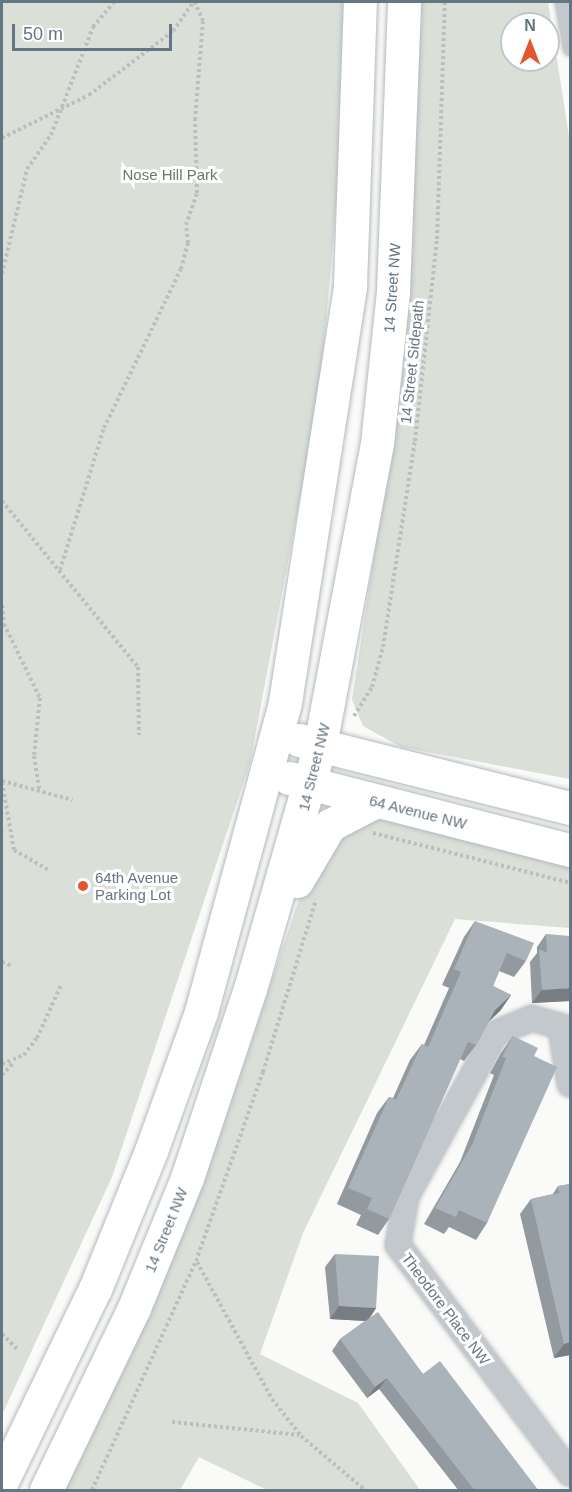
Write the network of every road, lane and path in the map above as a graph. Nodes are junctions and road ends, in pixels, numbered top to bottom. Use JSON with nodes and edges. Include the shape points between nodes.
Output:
{"nodes":[{"id":1,"x":114,"y":2,"type":"edge"},
{"id":2,"x":194,"y":2,"type":"edge"},
{"id":3,"x":360,"y":2,"type":"edge"},
{"id":4,"x":404,"y":2,"type":"edge"},
{"id":5,"x":445,"y":2,"type":"edge"},
{"id":6,"x":562,"y":2,"type":"edge"},
{"id":7,"x":570,"y":49,"type":"edge"},
{"id":8,"x":62,"y":106,"type":"junction"},
{"id":9,"x":2,"y":138,"type":"edge"},
{"id":10,"x":2,"y":274,"type":"edge"},
{"id":11,"x":2,"y":501,"type":"edge"},
{"id":12,"x":60,"y":570,"type":"junction"},
{"id":13,"x":2,"y":605,"type":"edge"},
{"id":14,"x":334,"y":684,"type":"junction"},
{"id":15,"x":354,"y":716,"type":"dead end"},
{"id":16,"x":139,"y":735,"type":"dead end"},
{"id":17,"x":277,"y":735,"type":"junction"},
{"id":18,"x":320,"y":745,"type":"junction"},
{"id":19,"x":267,"y":772,"type":"junction"},
{"id":20,"x":441,"y":775,"type":"junction"},
{"id":21,"x":2,"y":781,"type":"edge"},
{"id":22,"x":311,"y":783,"type":"junction"},
{"id":23,"x":39,"y":789,"type":"junction"},
{"id":24,"x":73,"y":800,"type":"dead end"},
{"id":25,"x":374,"y":802,"type":"junction"},
{"id":26,"x":570,"y":808,"type":"edge"},
{"id":27,"x":361,"y":834,"type":"dead end"},
{"id":28,"x":570,"y":850,"type":"edge"},
{"id":29,"x":48,"y":870,"type":"dead end"},
{"id":30,"x":570,"y":883,"type":"edge"},
{"id":31,"x":317,"y":895,"type":"dead end"},
{"id":32,"x":2,"y":962,"type":"edge"},
{"id":33,"x":12,"y":966,"type":"dead end"},
{"id":34,"x":61,"y":985,"type":"dead end"},
{"id":35,"x":250,"y":989,"type":"junction"},
{"id":36,"x":566,"y":1029,"type":"edge"},
{"id":37,"x":13,"y":1063,"type":"junction"},
{"id":38,"x":2,"y":1064,"type":"edge"},
{"id":39,"x":2,"y":1075,"type":"edge"},
{"id":40,"x":570,"y":1084,"type":"edge"},
{"id":41,"x":196,"y":1262,"type":"junction"},
{"id":42,"x":2,"y":1326,"type":"edge"},
{"id":43,"x":2,"y":1335,"type":"edge"},
{"id":44,"x":18,"y":1350,"type":"dead end"},
{"id":45,"x":172,"y":1422,"type":"dead end"},
{"id":46,"x":301,"y":1436,"type":"junction"},
{"id":47,"x":570,"y":1473,"type":"edge"},
{"id":48,"x":2,"y":1481,"type":"edge"},
{"id":49,"x":46,"y":1491,"type":"edge"},
{"id":50,"x":92,"y":1491,"type":"edge"},
{"id":51,"x":365,"y":1491,"type":"edge"}],
"edges":[{"from":1,"to":8,"type":"path","via":[[93,27]]},
{"from":2,"to":8,"type":"path","via":[[173,31],[89,95]]},
{"from":2,"to":12,"type":"path","via":[[203,21],[195,120],[196,193],[186,225],[188,243],[181,269],[104,428]]},
{"from":3,"to":17,"type":"main road","via":[[350,285]]},
{"from":4,"to":14,"type":"main road","name":"14 Street NW","via":[[392,303],[377,444]]},
{"from":5,"to":15,"type":"path","name":"14 Street Sidepath","via":[[437,239],[415,441],[383,647],[372,687]]},
{"from":6,"to":7,"type":"lane"},
{"from":8,"to":9,"type":"path"},
{"from":8,"to":10,"type":"path","via":[[51,135],[25,176]]},
{"from":11,"to":12,"type":"path"},
{"from":12,"to":16,"type":"path","via":[[138,667]]},
{"from":13,"to":23,"type":"path","via":[[4,624],[40,698],[34,756]]},
{"from":14,"to":18,"type":"main road","name":"14 Street NW"},
{"from":14,"to":20,"type":"main road","via":[[346,726],[358,739]]},
{"from":17,"to":18,"type":"main road"},
{"from":17,"to":19,"type":"main road"},
{"from":18,"to":20,"type":"main road"},
{"from":18,"to":22,"type":"main road","name":"14 Street NW"},
{"from":19,"to":22,"type":"main road","name":"64 Avenue NW"},
{"from":19,"to":48,"type":"main road","via":[[201,1012],[151,1151],[95,1289]]},
{"from":20,"to":26,"type":"main road"},
{"from":21,"to":23,"type":"path"},
{"from":21,"to":29,"type":"path","via":[[14,850]]},
{"from":22,"to":25,"type":"main road","name":"64 Avenue NW"},
{"from":22,"to":35,"type":"main road","name":"14 Street NW"},
{"from":23,"to":24,"type":"path"},
{"from":25,"to":28,"type":"main road","name":"64 Avenue NW"},
{"from":25,"to":35,"type":"main road","via":[[330,825],[304,861],[264,974]]},
{"from":27,"to":30,"type":"path"},
{"from":31,"to":41,"type":"path","via":[[264,1072]]},
{"from":32,"to":33,"type":"path"},
{"from":34,"to":37,"type":"path","via":[[37,1038]]},
{"from":35,"to":49,"type":"main road","name":"14 Street NW","via":[[187,1178],[134,1308]]},
{"from":36,"to":40,"type":"street"},
{"from":36,"to":47,"type":"street","name":"Theodore Place NW","via":[[532,1018],[496,1033],[406,1197],[398,1245]]},
{"from":37,"to":38,"type":"path"},
{"from":37,"to":39,"type":"path"},
{"from":41,"to":46,"type":"path","via":[[249,1361]]},
{"from":41,"to":50,"type":"path"},
{"from":42,"to":43,"type":"path"},
{"from":43,"to":44,"type":"path"},
{"from":45,"to":46,"type":"path"},
{"from":46,"to":51,"type":"path","via":[[339,1463]]}]}
